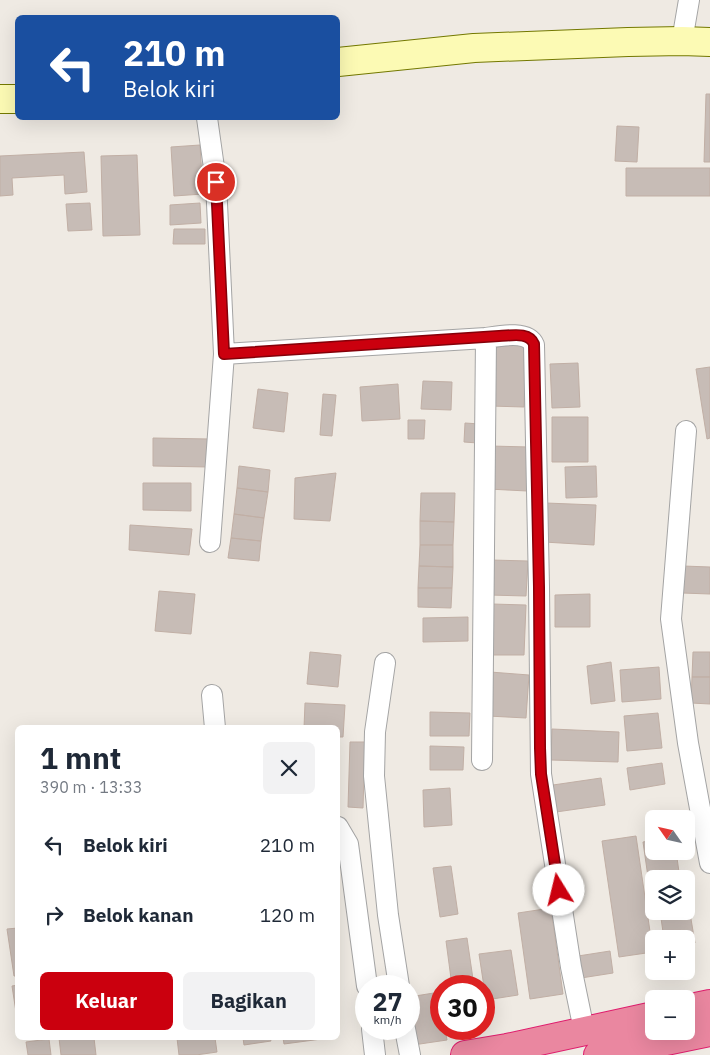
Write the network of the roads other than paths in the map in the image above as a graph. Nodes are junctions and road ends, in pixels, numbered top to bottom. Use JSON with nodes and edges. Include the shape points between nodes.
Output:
{"nodes":[{"id":1,"x":689,"y":0,"type":"edge"},
{"id":2,"x":682,"y":41,"type":"junction"},
{"id":3,"x":710,"y":42,"type":"edge"},
{"id":4,"x":340,"y":62,"type":"edge"},
{"id":5,"x":15,"y":99,"type":"edge"},
{"id":6,"x":0,"y":100,"type":"edge"},
{"id":7,"x":207,"y":120,"type":"edge"},
{"id":8,"x":486,"y":338,"type":"junction"},
{"id":9,"x":224,"y":354,"type":"junction"},
{"id":10,"x":686,"y":431,"type":"dead end"},
{"id":11,"x":210,"y":542,"type":"dead end"},
{"id":12,"x":385,"y":663,"type":"dead end"},
{"id":13,"x":212,"y":695,"type":"dead end"},
{"id":14,"x":215,"y":725,"type":"edge"},
{"id":15,"x":482,"y":760,"type":"dead end"},
{"id":16,"x":340,"y":830,"type":"edge"},
{"id":17,"x":710,"y":863,"type":"edge"},
{"id":18,"x":366,"y":975,"type":"edge"},
{"id":19,"x":397,"y":975,"type":"edge"},
{"id":20,"x":710,"y":1004,"type":"edge"},
{"id":21,"x":695,"y":1007,"type":"edge"},
{"id":22,"x":645,"y":1018,"type":"edge"},
{"id":23,"x":584,"y":1030,"type":"junction"},
{"id":24,"x":710,"y":1032,"type":"edge"},
{"id":25,"x":373,"y":1040,"type":"edge"},
{"id":26,"x":408,"y":1040,"type":"edge"},
{"id":27,"x":375,"y":1055,"type":"edge"},
{"id":28,"x":410,"y":1055,"type":"edge"},
{"id":29,"x":465,"y":1055,"type":"edge"},
{"id":30,"x":598,"y":1055,"type":"edge"}],
"edges":[{"from":1,"to":2,"type":"street"},
{"from":2,"to":3,"type":"street"},
{"from":2,"to":4,"type":"street","via":[[474,48]]},
{"from":5,"to":6,"type":"street"},
{"from":7,"to":9,"type":"street","via":[[216,182]]},
{"from":8,"to":9,"type":"street"},
{"from":8,"to":15,"type":"street"},
{"from":8,"to":23,"type":"street","via":[[525,335],[534,344],[541,774]]},
{"from":9,"to":11,"type":"street"},
{"from":10,"to":17,"type":"street","via":[[671,619],[688,743]]},
{"from":12,"to":19,"type":"street","via":[[375,732],[374,776]]},
{"from":13,"to":14,"type":"street"},
{"from":16,"to":18,"type":"street","via":[[348,844]]},
{"from":20,"to":21,"type":"highway"},
{"from":22,"to":23,"type":"highway"},
{"from":23,"to":29,"type":"highway"},
{"from":24,"to":30,"type":"highway"},
{"from":25,"to":27,"type":"street"},
{"from":26,"to":28,"type":"street"}]}
